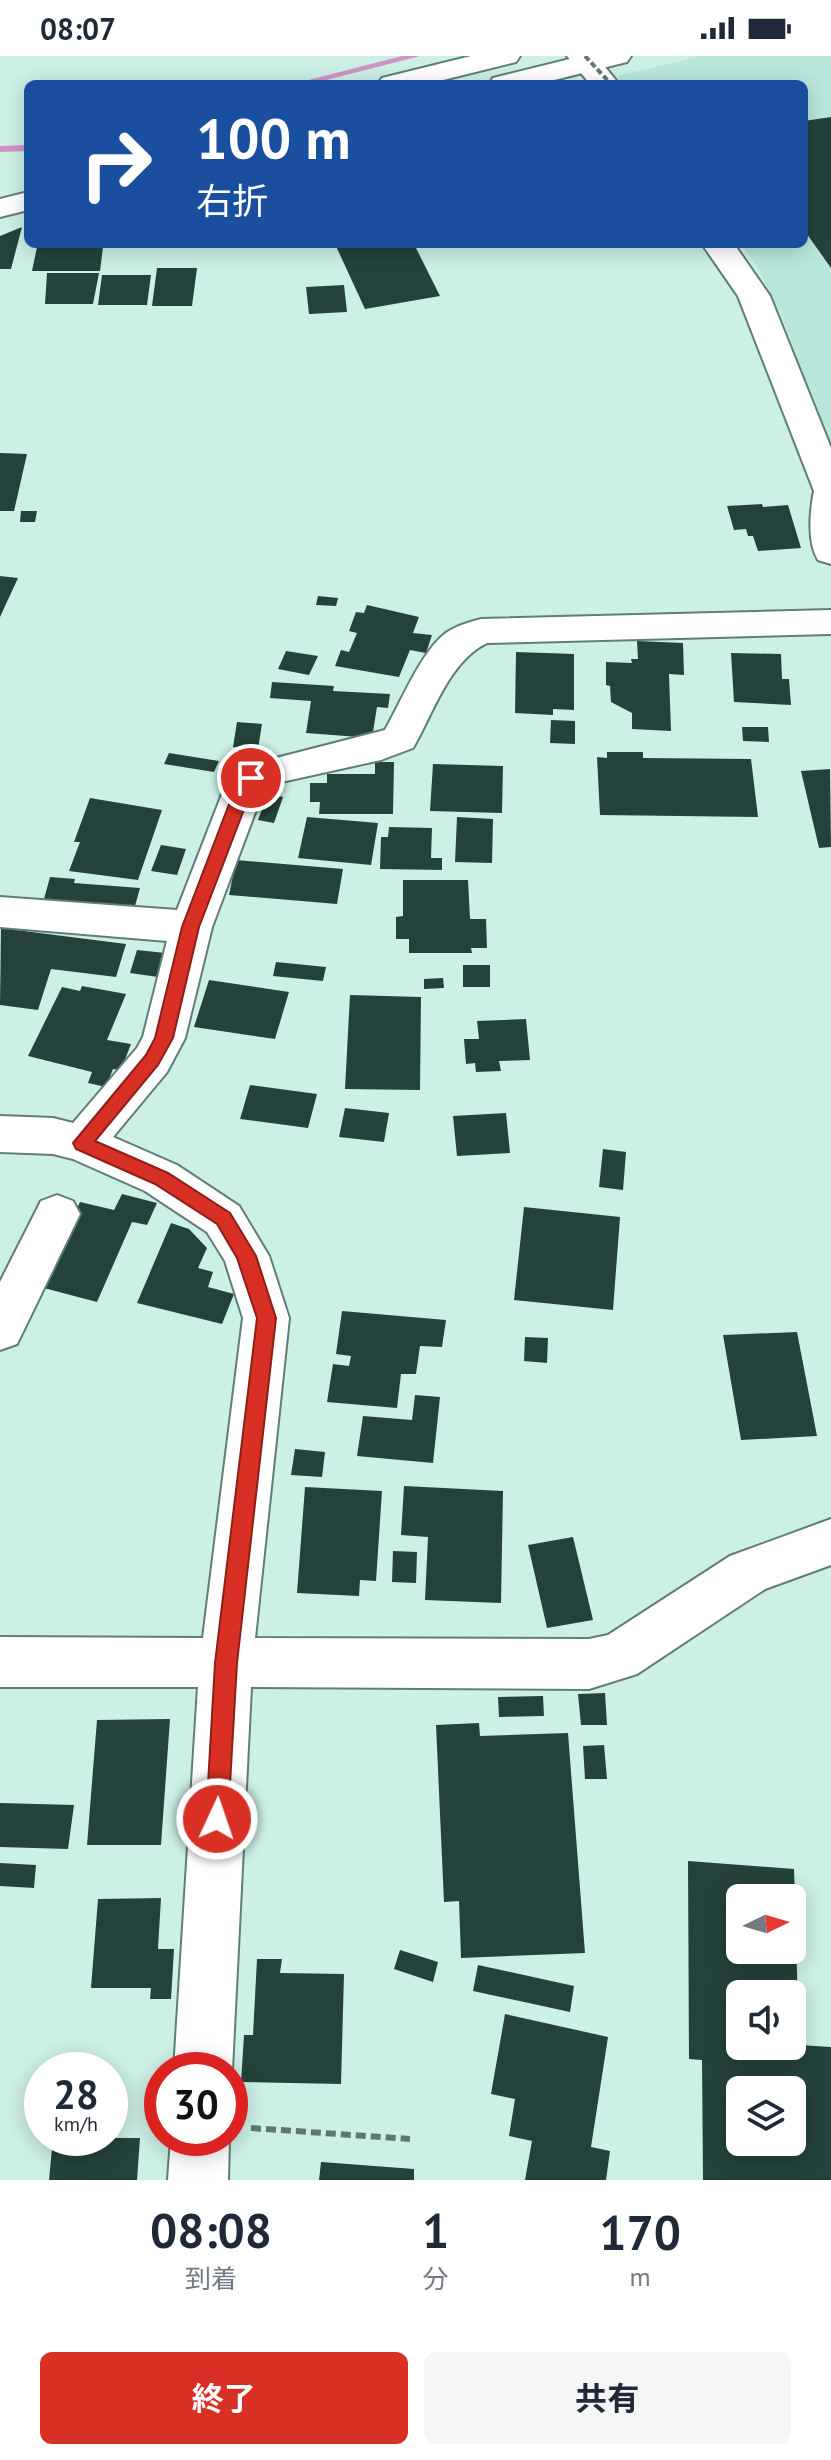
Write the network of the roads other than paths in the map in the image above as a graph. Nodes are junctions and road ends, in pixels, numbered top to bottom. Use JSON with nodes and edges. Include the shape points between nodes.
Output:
{"nodes":[{"id":1,"x":506,"y":56,"type":"edge"},
{"id":2,"x":617,"y":56,"type":"edge"},
{"id":3,"x":590,"y":65,"type":"edge"},
{"id":4,"x":408,"y":80,"type":"edge"},
{"id":5,"x":521,"y":80,"type":"edge"},
{"id":6,"x":24,"y":174,"type":"edge"},
{"id":7,"x":0,"y":180,"type":"edge"},
{"id":8,"x":24,"y":202,"type":"edge"},
{"id":9,"x":0,"y":208,"type":"edge"},
{"id":10,"x":721,"y":248,"type":"edge"},
{"id":11,"x":831,"y":552,"type":"edge"},
{"id":12,"x":831,"y":622,"type":"edge"},
{"id":13,"x":0,"y":912,"type":"edge"},
{"id":14,"x":191,"y":927,"type":"junction"},
{"id":15,"x":0,"y":1134,"type":"edge"},
{"id":16,"x":82,"y":1143,"type":"junction"},
{"id":17,"x":57,"y":1214,"type":"dead end"},
{"id":18,"x":0,"y":1330,"type":"edge"},
{"id":19,"x":831,"y":1542,"type":"edge"},
{"id":20,"x":0,"y":1662,"type":"edge"},
{"id":21,"x":226,"y":1663,"type":"junction"},
{"id":22,"x":204,"y":2052,"type":"edge"},
{"id":23,"x":210,"y":2156,"type":"edge"},
{"id":24,"x":198,"y":2180,"type":"edge"}],
"edges":[{"from":1,"to":4,"type":"main road"},
{"from":2,"to":3,"type":"main road"},
{"from":3,"to":5,"type":"main road"},
{"from":6,"to":7,"type":"main road"},
{"from":8,"to":9,"type":"main road"},
{"from":10,"to":11,"type":"main road","via":[[754,296],[831,491]]},
{"from":12,"to":14,"type":"main road","via":[[481,631],[458,642],[445,657],[399,739],[251,778]]},
{"from":13,"to":14,"type":"main road"},
{"from":14,"to":16,"type":"main road","via":[[164,1038],[152,1060]]},
{"from":15,"to":16,"type":"main road"},
{"from":16,"to":21,"type":"main road","via":[[161,1178],[223,1219],[246,1256],[266,1318]]},
{"from":17,"to":18,"type":"main road"},
{"from":19,"to":21,"type":"main road","via":[[748,1572],[619,1657],[589,1664]]},
{"from":20,"to":21,"type":"main road"},
{"from":21,"to":22,"type":"main road"},
{"from":23,"to":24,"type":"main road"}]}
